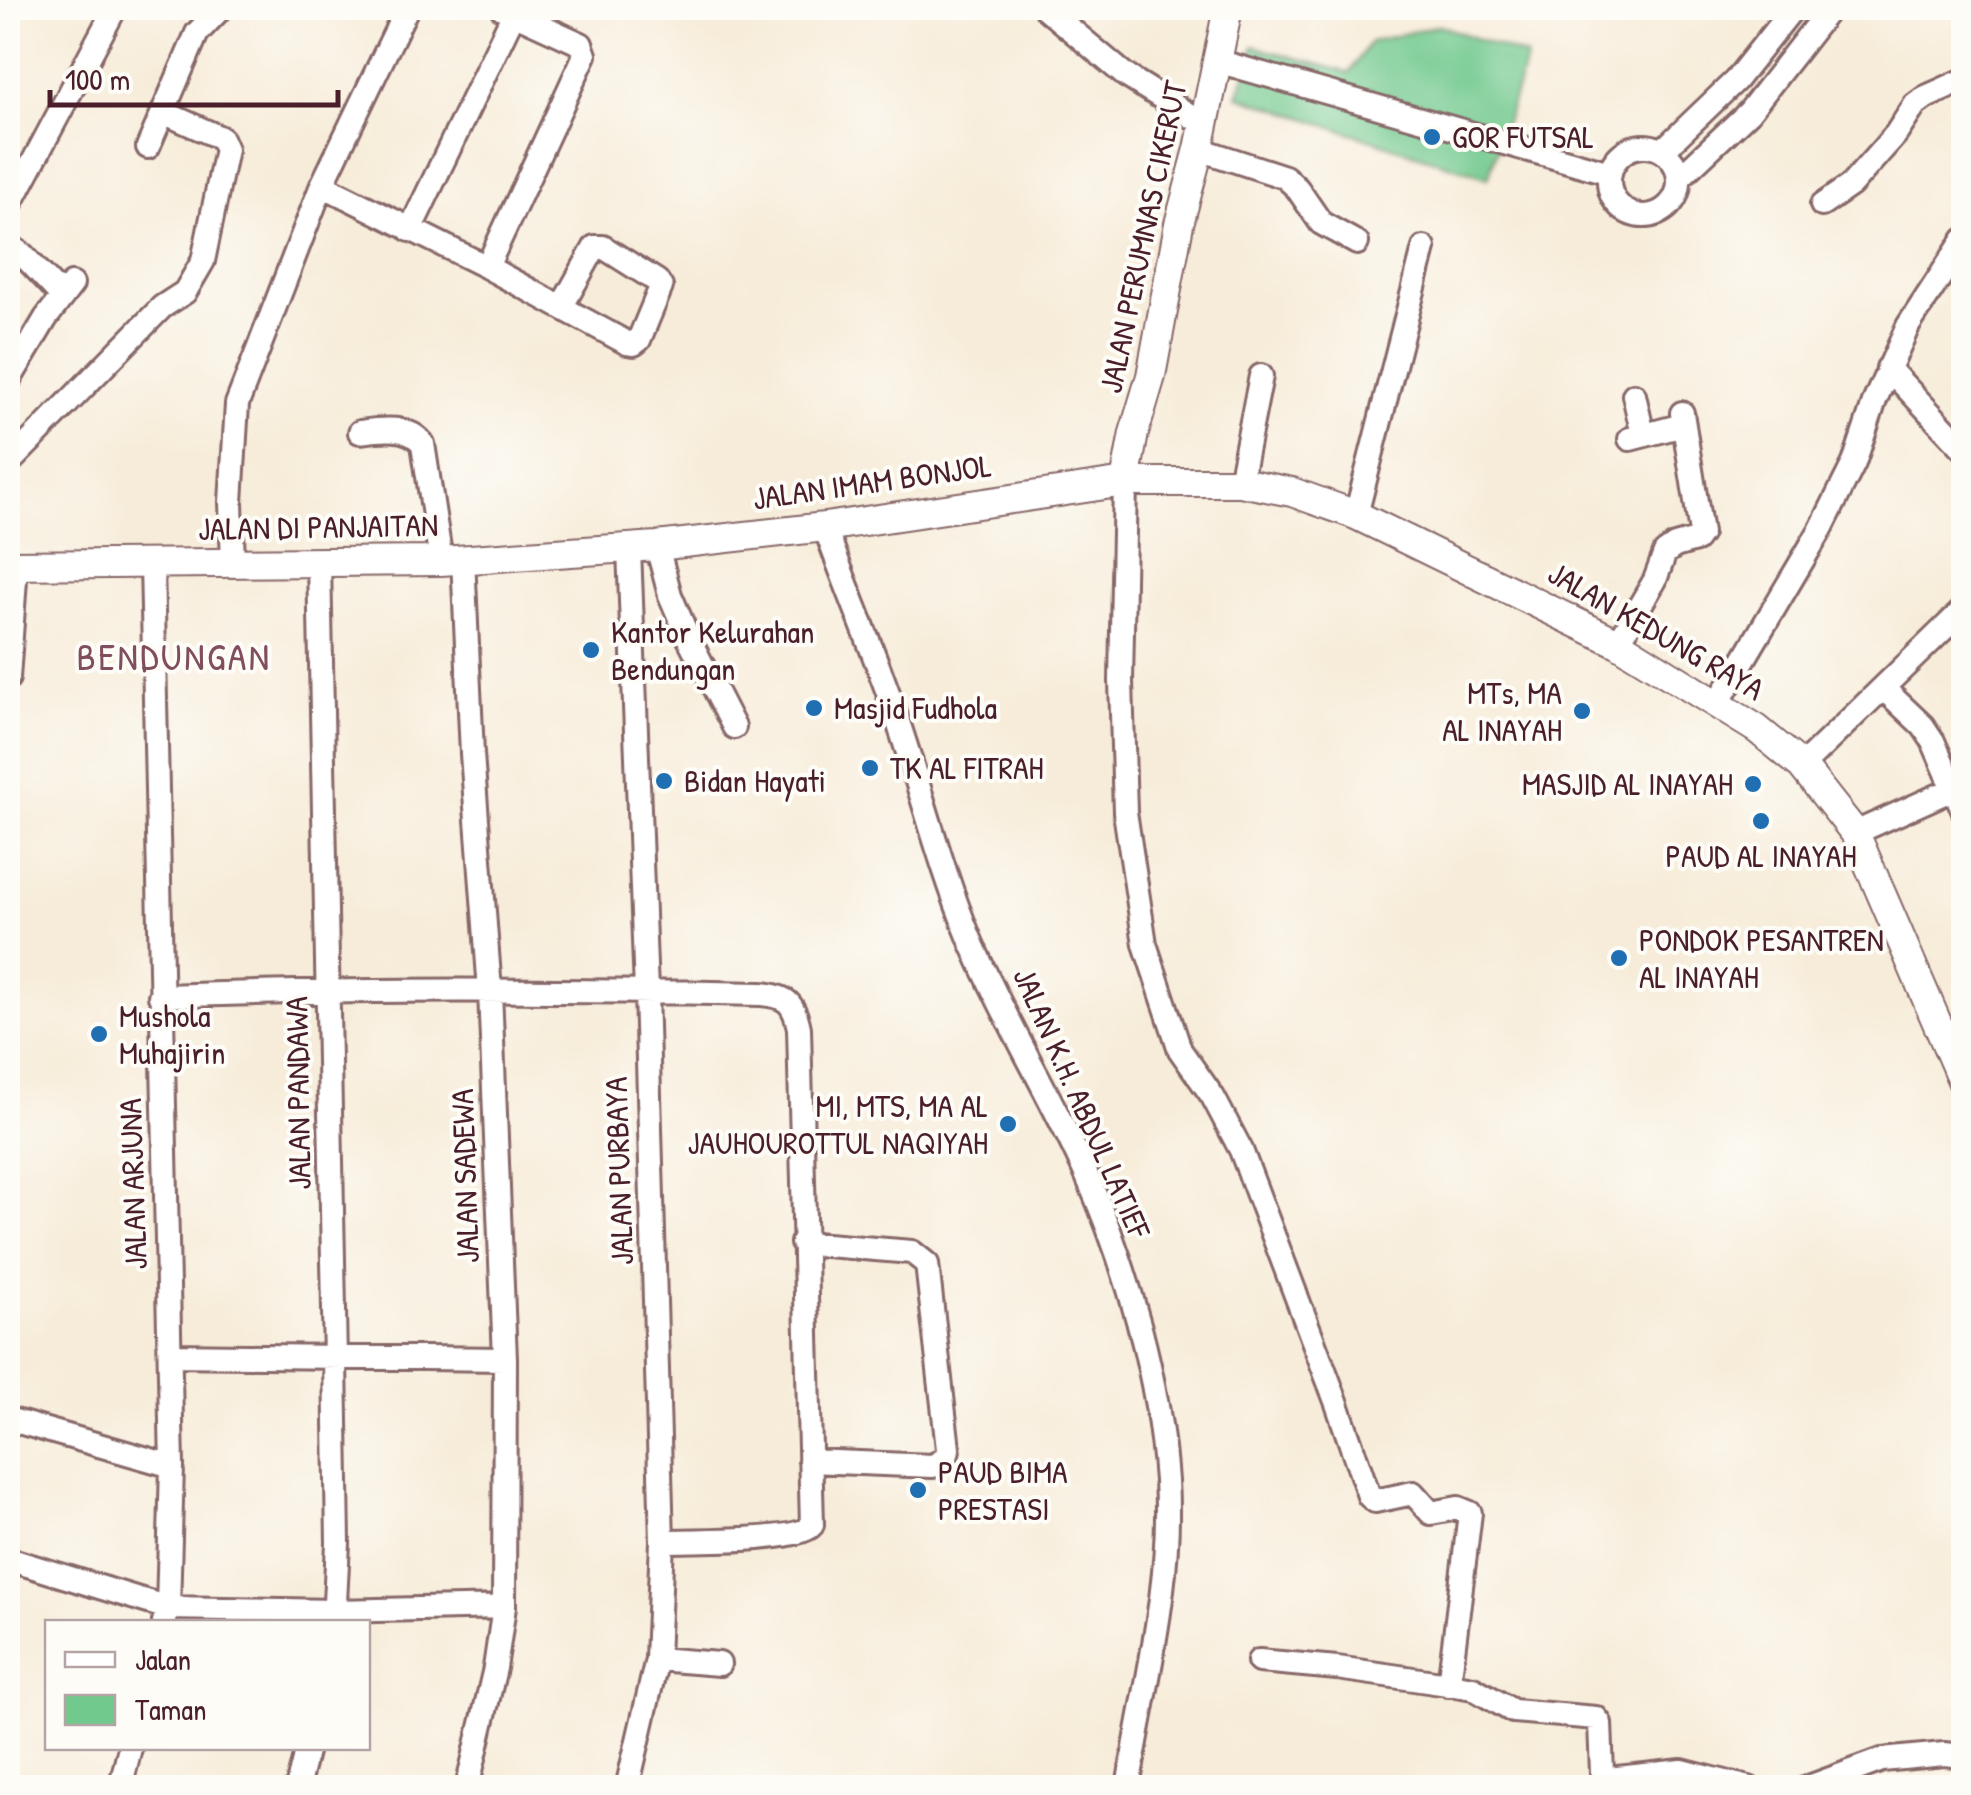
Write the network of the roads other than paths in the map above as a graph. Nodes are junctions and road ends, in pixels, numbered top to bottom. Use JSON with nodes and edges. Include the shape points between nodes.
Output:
{"nodes":[{"id":1,"x":115,"y":8,"type":"edge"},
{"id":2,"x":221,"y":8,"type":"edge"},
{"id":3,"x":407,"y":8,"type":"edge"},
{"id":4,"x":1045,"y":8,"type":"edge"},
{"id":5,"x":1228,"y":8,"type":"edge"},
{"id":6,"x":1793,"y":8,"type":"edge"},
{"id":7,"x":1830,"y":8,"type":"edge"},
{"id":8,"x":508,"y":10,"type":"edge"},
{"id":9,"x":1217,"y":61,"type":"junction"},
{"id":10,"x":1964,"y":80,"type":"edge"},
{"id":11,"x":164,"y":113,"type":"junction"},
{"id":12,"x":1202,"y":136,"type":"junction"},
{"id":13,"x":148,"y":147,"type":"dead end"},
{"id":14,"x":1662,"y":152,"type":"junction"},
{"id":15,"x":1610,"y":173,"type":"junction"},
{"id":16,"x":1678,"y":178,"type":"junction"},
{"id":17,"x":322,"y":184,"type":"junction"},
{"id":18,"x":1822,"y":205,"type":"dead end"},
{"id":19,"x":8,"y":209,"type":"edge"},
{"id":20,"x":410,"y":230,"type":"junction"},
{"id":21,"x":1964,"y":240,"type":"edge"},
{"id":22,"x":1357,"y":243,"type":"dead end"},
{"id":23,"x":8,"y":245,"type":"edge"},
{"id":24,"x":1424,"y":248,"type":"dead end"},
{"id":25,"x":486,"y":266,"type":"junction"},
{"id":26,"x":562,"y":306,"type":"junction"},
{"id":27,"x":1888,"y":368,"type":"junction"},
{"id":28,"x":1261,"y":376,"type":"dead end"},
{"id":29,"x":8,"y":382,"type":"edge"},
{"id":30,"x":1634,"y":396,"type":"dead end"},
{"id":31,"x":360,"y":432,"type":"dead end"},
{"id":32,"x":1964,"y":449,"type":"edge"},
{"id":33,"x":8,"y":464,"type":"edge"},
{"id":34,"x":1125,"y":482,"type":"junction"},
{"id":35,"x":1240,"y":482,"type":"junction"},
{"id":36,"x":1356,"y":515,"type":"junction"},
{"id":37,"x":825,"y":527,"type":"junction"},
{"id":38,"x":657,"y":546,"type":"junction"},
{"id":39,"x":628,"y":550,"type":"junction"},
{"id":40,"x":452,"y":560,"type":"junction"},
{"id":41,"x":319,"y":562,"type":"junction"},
{"id":42,"x":152,"y":564,"type":"junction"},
{"id":43,"x":12,"y":565,"type":"edge"},
{"id":44,"x":233,"y":565,"type":"junction"},
{"id":45,"x":1959,"y":624,"type":"edge"},
{"id":46,"x":1618,"y":643,"type":"junction"},
{"id":47,"x":8,"y":678,"type":"edge"},
{"id":48,"x":1884,"y":689,"type":"junction"},
{"id":49,"x":1718,"y":702,"type":"junction"},
{"id":50,"x":734,"y":728,"type":"dead end"},
{"id":51,"x":1802,"y":766,"type":"junction"},
{"id":52,"x":1958,"y":786,"type":"edge"},
{"id":53,"x":1964,"y":812,"type":"edge"},
{"id":54,"x":1855,"y":833,"type":"junction"},
{"id":55,"x":328,"y":990,"type":"junction"},
{"id":56,"x":490,"y":991,"type":"junction"},
{"id":57,"x":646,"y":992,"type":"junction"},
{"id":58,"x":160,"y":996,"type":"junction"},
{"id":59,"x":1964,"y":1085,"type":"edge"},
{"id":60,"x":802,"y":1243,"type":"junction"},
{"id":61,"x":170,"y":1356,"type":"junction"},
{"id":62,"x":335,"y":1360,"type":"junction"},
{"id":63,"x":504,"y":1360,"type":"junction"},
{"id":64,"x":8,"y":1419,"type":"edge"},
{"id":65,"x":810,"y":1461,"type":"junction"},
{"id":66,"x":172,"y":1466,"type":"junction"},
{"id":67,"x":662,"y":1541,"type":"junction"},
{"id":68,"x":8,"y":1559,"type":"edge"},
{"id":69,"x":504,"y":1607,"type":"junction"},
{"id":70,"x":166,"y":1615,"type":"edge"},
{"id":71,"x":335,"y":1617,"type":"edge"},
{"id":72,"x":657,"y":1658,"type":"junction"},
{"id":73,"x":1259,"y":1662,"type":"dead end"},
{"id":74,"x":719,"y":1664,"type":"dead end"},
{"id":75,"x":1449,"y":1685,"type":"junction"},
{"id":76,"x":130,"y":1750,"type":"edge"},
{"id":77,"x":307,"y":1750,"type":"edge"},
{"id":78,"x":1964,"y":1756,"type":"edge"},
{"id":79,"x":120,"y":1788,"type":"edge"},
{"id":80,"x":297,"y":1788,"type":"edge"},
{"id":81,"x":467,"y":1788,"type":"edge"},
{"id":82,"x":628,"y":1788,"type":"edge"},
{"id":83,"x":1128,"y":1788,"type":"edge"},
{"id":84,"x":1749,"y":1788,"type":"edge"},
{"id":85,"x":1806,"y":1788,"type":"edge"}],
"edges":[{"from":1,"to":19,"type":"street"},
{"from":2,"to":11,"type":"street","via":[[197,33]]},
{"from":3,"to":17,"type":"street"},
{"from":4,"to":12,"type":"street"},
{"from":5,"to":9,"type":"street","name":"JALAN PERUMNAS CIKERUT"},
{"from":6,"to":14,"type":"street","via":[[1736,80]]},
{"from":7,"to":16,"type":"street","via":[[1749,112]]},
{"from":8,"to":20,"type":"street"},
{"from":8,"to":25,"type":"street","via":[[582,44],[585,55]]},
{"from":9,"to":12,"type":"street","name":"JALAN PERUMNAS CIKERUT"},
{"from":9,"to":15,"type":"street"},
{"from":10,"to":18,"type":"street","via":[[1915,105],[1851,186]]},
{"from":11,"to":13,"type":"street"},
{"from":11,"to":33,"type":"street","via":[[220,138],[226,148],[204,260],[185,292],[162,307]]},
{"from":12,"to":22,"type":"street","via":[[1285,177],[1322,223]]},
{"from":12,"to":34,"type":"street","name":"JALAN PERUMNAS CIKERUT"},
{"from":14,"to":15,"type":"street","via":[[1631,149]]},
{"from":14,"to":16,"type":"street"},
{"from":15,"to":16,"type":"street","via":[[1617,204],[1647,216],[1674,200]]},
{"from":17,"to":20,"type":"street"},
{"from":17,"to":44,"type":"street","via":[[237,404]]},
{"from":20,"to":25,"type":"street"},
{"from":21,"to":27,"type":"street"},
{"from":23,"to":29,"type":"street","via":[[67,290]]},
{"from":24,"to":36,"type":"street"},
{"from":25,"to":26,"type":"street"},
{"from":26,"to":26,"type":"street","via":[[634,344],[661,287],[594,247]]},
{"from":27,"to":32,"type":"street"},
{"from":27,"to":49,"type":"street","via":[[1838,496]]},
{"from":28,"to":35,"type":"street"},
{"from":30,"to":46,"type":"street","via":[[1636,437],[1682,419],[1700,534],[1665,553]]},
{"from":31,"to":40,"type":"street","name":"JALAN SADEWA","via":[[396,430],[420,438]]},
{"from":34,"to":35,"type":"street","name":"JALAN KEDUNG RAYA"},
{"from":34,"to":37,"type":"street","name":"JALAN IMAM BONJOL"},
{"from":34,"to":75,"type":"street","via":[[1125,812],[1145,944],[1180,1050],[1241,1150],[1368,1496],[1413,1493],[1431,1512],[1470,1513]]},
{"from":35,"to":36,"type":"street","name":"JALAN KEDUNG RAYA"},
{"from":36,"to":46,"type":"street","name":"JALAN KEDUNG RAYA"},
{"from":37,"to":38,"type":"street","name":"JALAN IMAM BONJOL"},
{"from":37,"to":83,"type":"street","name":"JALAN K.H. ABDUL LATIEF","via":[[885,683],[943,872],[972,945],[1086,1173],[1148,1365],[1163,1447],[1165,1532]]},
{"from":38,"to":39,"type":"street","name":"JALAN IMAM BONJOL"},
{"from":38,"to":50,"type":"street","via":[[670,595]]},
{"from":39,"to":40,"type":"street","name":"JALAN DI PANJAITAN"},
{"from":39,"to":57,"type":"street","name":"JALAN PURBAYA"},
{"from":40,"to":41,"type":"street","name":"JALAN DI PANJAITAN"},
{"from":40,"to":56,"type":"street","name":"JALAN SADEWA"},
{"from":41,"to":44,"type":"street","name":"JALAN DI PANJAITAN"},
{"from":41,"to":55,"type":"street","name":"JALAN PANDAWA"},
{"from":42,"to":43,"type":"street","name":"JALAN DI PANJAITAN"},
{"from":42,"to":44,"type":"street","name":"JALAN DI PANJAITAN"},
{"from":42,"to":58,"type":"street","name":"JALAN ARJUNA"},
{"from":43,"to":47,"type":"street"},
{"from":45,"to":48,"type":"street"},
{"from":46,"to":49,"type":"street","name":"JALAN KEDUNG RAYA"},
{"from":48,"to":51,"type":"street"},
{"from":48,"to":52,"type":"street","via":[[1922,726]]},
{"from":49,"to":51,"type":"street","name":"JALAN KEDUNG RAYA"},
{"from":51,"to":54,"type":"street","name":"JALAN KEDUNG RAYA"},
{"from":52,"to":53,"type":"street"},
{"from":52,"to":54,"type":"street"},
{"from":54,"to":59,"type":"street","name":"JALAN KEDUNG RAYA"},
{"from":55,"to":56,"type":"street"},
{"from":55,"to":58,"type":"street"},
{"from":55,"to":62,"type":"street","name":"JALAN PANDAWA"},
{"from":56,"to":57,"type":"street"},
{"from":56,"to":63,"type":"street","name":"JALAN SADEWA"},
{"from":57,"to":60,"type":"street","via":[[779,996],[796,1010]]},
{"from":57,"to":67,"type":"street","name":"JALAN PURBAYA"},
{"from":58,"to":61,"type":"street","name":"JALAN ARJUNA"},
{"from":60,"to":65,"type":"street"},
{"from":60,"to":65,"type":"street","via":[[912,1252],[927,1264],[948,1450],[933,1466]]},
{"from":61,"to":62,"type":"street"},
{"from":61,"to":66,"type":"street","name":"JALAN ARJUNA"},
{"from":62,"to":63,"type":"street"},
{"from":62,"to":71,"type":"street","name":"JALAN PANDAWA"},
{"from":63,"to":69,"type":"street","name":"JALAN SADEWA"},
{"from":64,"to":66,"type":"street"},
{"from":65,"to":67,"type":"street","via":[[812,1525],[803,1534]]},
{"from":66,"to":70,"type":"street","name":"JALAN ARJUNA"},
{"from":67,"to":72,"type":"street","name":"JALAN PURBAYA"},
{"from":68,"to":70,"type":"street"},
{"from":69,"to":71,"type":"street"},
{"from":69,"to":81,"type":"street","name":"JALAN SADEWA"},
{"from":70,"to":71,"type":"street"},
{"from":72,"to":74,"type":"street"},
{"from":72,"to":82,"type":"street","name":"JALAN PURBAYA"},
{"from":73,"to":75,"type":"street"},
{"from":75,"to":84,"type":"street","via":[[1473,1688],[1513,1711],[1596,1718],[1608,1779],[1682,1770]]},
{"from":76,"to":79,"type":"street"},
{"from":77,"to":80,"type":"street"},
{"from":78,"to":85,"type":"street","via":[[1882,1760]]}]}
